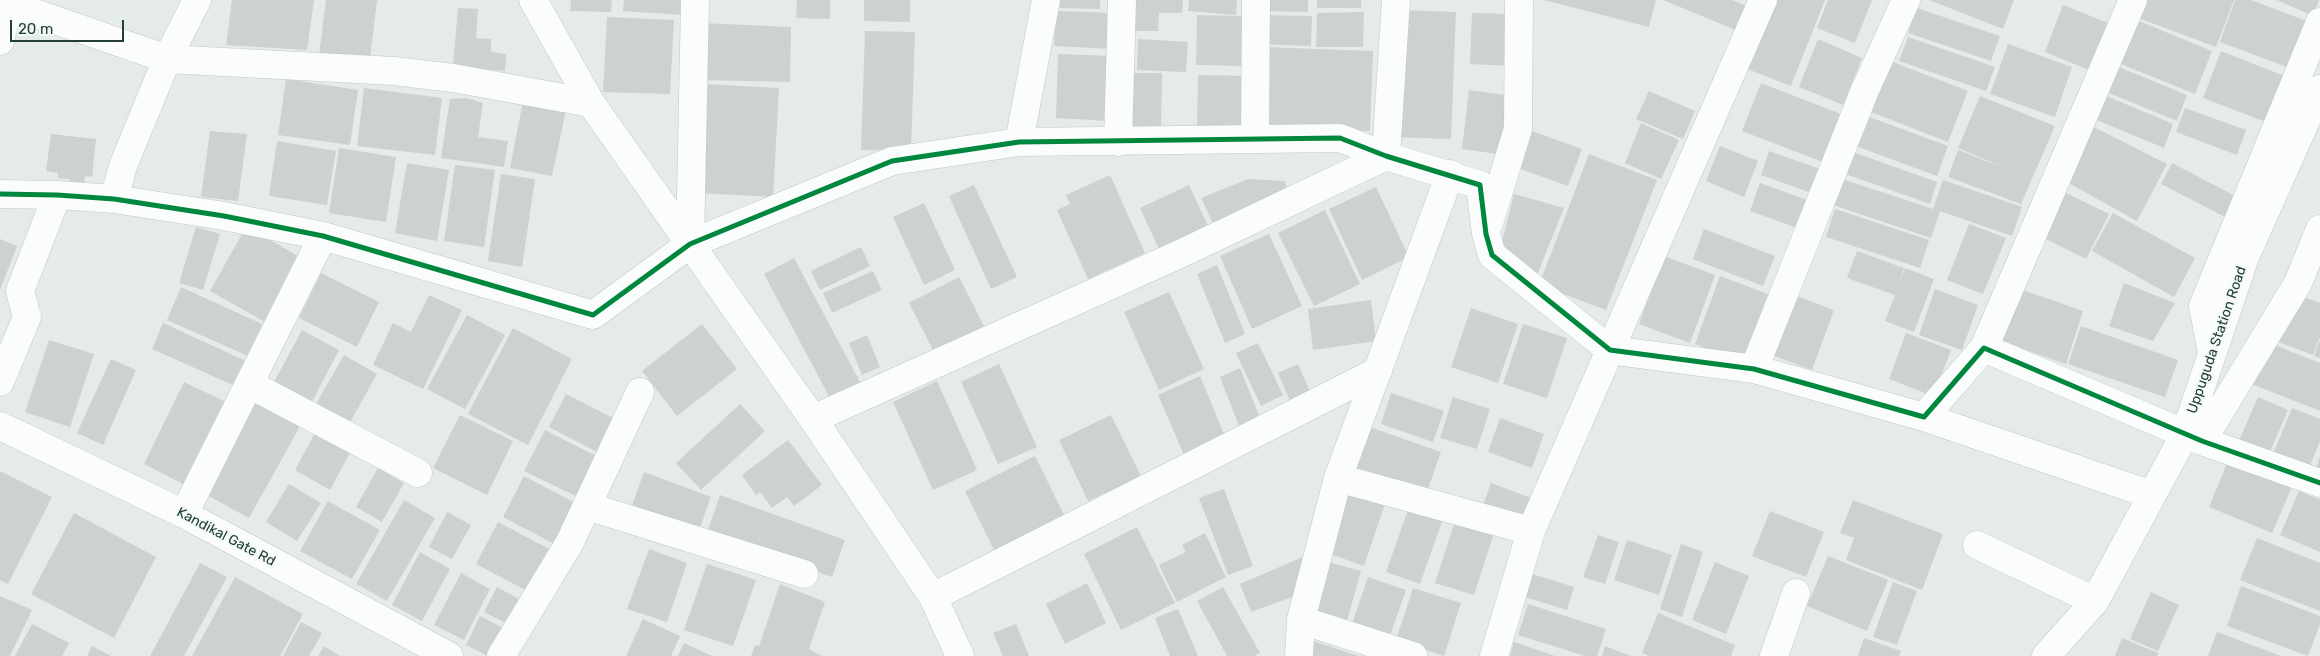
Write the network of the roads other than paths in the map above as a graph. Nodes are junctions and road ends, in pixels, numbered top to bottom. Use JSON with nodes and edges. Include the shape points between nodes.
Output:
{"nodes":[{"id":1,"x":197,"y":0,"type":"edge"},
{"id":2,"x":533,"y":0,"type":"edge"},
{"id":3,"x":695,"y":0,"type":"edge"},
{"id":4,"x":1046,"y":0,"type":"edge"},
{"id":5,"x":1122,"y":0,"type":"edge"},
{"id":6,"x":1256,"y":0,"type":"edge"},
{"id":7,"x":1396,"y":0,"type":"edge"},
{"id":8,"x":1519,"y":0,"type":"edge"},
{"id":9,"x":1763,"y":0,"type":"edge"},
{"id":10,"x":1906,"y":0,"type":"edge"},
{"id":11,"x":2133,"y":0,"type":"edge"},
{"id":12,"x":4,"y":2,"type":"edge"},
{"id":13,"x":2320,"y":22,"type":"edge"},
{"id":14,"x":0,"y":41,"type":"edge"},
{"id":15,"x":167,"y":59,"type":"junction"},
{"id":16,"x":2320,"y":89,"type":"edge"},
{"id":17,"x":592,"y":103,"type":"junction"},
{"id":18,"x":1255,"y":139,"type":"junction"},
{"id":19,"x":1019,"y":142,"type":"junction"},
{"id":20,"x":1118,"y":142,"type":"junction"},
{"id":21,"x":1386,"y":156,"type":"junction"},
{"id":22,"x":1450,"y":174,"type":"junction"},
{"id":23,"x":0,"y":194,"type":"edge"},
{"id":24,"x":57,"y":195,"type":"junction"},
{"id":25,"x":114,"y":199,"type":"junction"},
{"id":26,"x":2320,"y":228,"type":"edge"},
{"id":27,"x":1486,"y":234,"type":"junction"},
{"id":28,"x":323,"y":236,"type":"junction"},
{"id":29,"x":690,"y":244,"type":"junction"},
{"id":30,"x":2309,"y":287,"type":"edge"},
{"id":31,"x":1984,"y":348,"type":"junction"},
{"id":32,"x":1610,"y":350,"type":"junction"},
{"id":33,"x":2213,"y":352,"type":"junction"},
{"id":34,"x":1754,"y":370,"type":"junction"},
{"id":35,"x":1378,"y":372,"type":"junction"},
{"id":36,"x":0,"y":382,"type":"edge"},
{"id":37,"x":249,"y":384,"type":"junction"},
{"id":38,"x":640,"y":392,"type":"dead end"},
{"id":39,"x":1924,"y":417,"type":"junction"},
{"id":40,"x":813,"y":419,"type":"junction"},
{"id":41,"x":0,"y":426,"type":"edge"},
{"id":42,"x":2193,"y":438,"type":"junction"},
{"id":43,"x":418,"y":473,"type":"dead end"},
{"id":44,"x":1338,"y":478,"type":"junction"},
{"id":45,"x":2320,"y":483,"type":"edge"},
{"id":46,"x":2152,"y":495,"type":"junction"},
{"id":47,"x":586,"y":506,"type":"junction"},
{"id":48,"x":184,"y":514,"type":"junction"},
{"id":49,"x":1531,"y":531,"type":"junction"},
{"id":50,"x":1977,"y":545,"type":"dead end"},
{"id":51,"x":804,"y":574,"type":"dead end"},
{"id":52,"x":1796,"y":593,"type":"dead end"},
{"id":53,"x":933,"y":597,"type":"junction"},
{"id":54,"x":2095,"y":601,"type":"junction"},
{"id":55,"x":1301,"y":620,"type":"junction"},
{"id":56,"x":1293,"y":653,"type":"edge"},
{"id":57,"x":449,"y":656,"type":"edge"},
{"id":58,"x":501,"y":656,"type":"edge"},
{"id":59,"x":960,"y":656,"type":"edge"},
{"id":60,"x":1414,"y":656,"type":"edge"},
{"id":61,"x":1494,"y":656,"type":"edge"},
{"id":62,"x":1774,"y":656,"type":"edge"},
{"id":63,"x":2046,"y":656,"type":"edge"}],
"edges":[{"from":1,"to":15,"type":"street"},
{"from":2,"to":17,"type":"street"},
{"from":3,"to":29,"type":"street"},
{"from":4,"to":19,"type":"street"},
{"from":5,"to":20,"type":"street"},
{"from":6,"to":18,"type":"street"},
{"from":7,"to":21,"type":"street"},
{"from":8,"to":27,"type":"street","via":[[1518,129]]},
{"from":9,"to":32,"type":"street"},
{"from":10,"to":34,"type":"street","via":[[1865,90]]},
{"from":11,"to":31,"type":"street"},
{"from":12,"to":14,"type":"street"},
{"from":12,"to":15,"type":"street"},
{"from":13,"to":33,"type":"street","via":[[2204,306]]},
{"from":15,"to":17,"type":"street","via":[[394,71],[454,78]]},
{"from":15,"to":25,"type":"street","via":[[123,166]]},
{"from":16,"to":33,"type":"street","name":"Uppuguda Station Road","via":[[2245,257]]},
{"from":17,"to":29,"type":"street"},
{"from":18,"to":20,"type":"street"},
{"from":18,"to":21,"type":"street","via":[[1340,138]]},
{"from":19,"to":20,"type":"street"},
{"from":19,"to":29,"type":"street","via":[[892,161]]},
{"from":21,"to":22,"type":"street"},
{"from":21,"to":40,"type":"street","via":[[1182,253]]},
{"from":22,"to":27,"type":"street","via":[[1480,185]]},
{"from":22,"to":35,"type":"street"},
{"from":23,"to":24,"type":"street"},
{"from":24,"to":25,"type":"street"},
{"from":24,"to":36,"type":"street","via":[[20,291],[27,317]]},
{"from":25,"to":28,"type":"street"},
{"from":26,"to":30,"type":"street"},
{"from":27,"to":32,"type":"street","via":[[1492,255]]},
{"from":28,"to":29,"type":"street","via":[[593,315]]},
{"from":28,"to":37,"type":"street"},
{"from":29,"to":40,"type":"street"},
{"from":30,"to":42,"type":"street"},
{"from":31,"to":39,"type":"street"},
{"from":31,"to":42,"type":"street"},
{"from":32,"to":34,"type":"street"},
{"from":32,"to":49,"type":"street"},
{"from":33,"to":42,"type":"street","name":"Uppuguda Station Road"},
{"from":34,"to":39,"type":"street"},
{"from":35,"to":44,"type":"street"},
{"from":35,"to":53,"type":"street"},
{"from":37,"to":43,"type":"street"},
{"from":37,"to":48,"type":"street"},
{"from":38,"to":47,"type":"street"},
{"from":39,"to":46,"type":"street"},
{"from":40,"to":53,"type":"street"},
{"from":41,"to":48,"type":"street","name":"Kandikal Gate Rd"},
{"from":42,"to":45,"type":"street"},
{"from":42,"to":46,"type":"street","name":"Uppuguda Station Road"},
{"from":44,"to":49,"type":"street"},
{"from":44,"to":55,"type":"street"},
{"from":46,"to":54,"type":"street","name":"Uppuguda Station Road"},
{"from":47,"to":51,"type":"street"},
{"from":47,"to":58,"type":"street","via":[[570,542]]},
{"from":48,"to":57,"type":"street","name":"Kandikal Gate Rd"},
{"from":49,"to":61,"type":"street"},
{"from":50,"to":54,"type":"street"},
{"from":52,"to":62,"type":"street"},
{"from":53,"to":59,"type":"street"},
{"from":54,"to":63,"type":"street","name":"Uppuguda Station Road"},
{"from":55,"to":56,"type":"street"},
{"from":55,"to":60,"type":"street"}]}
